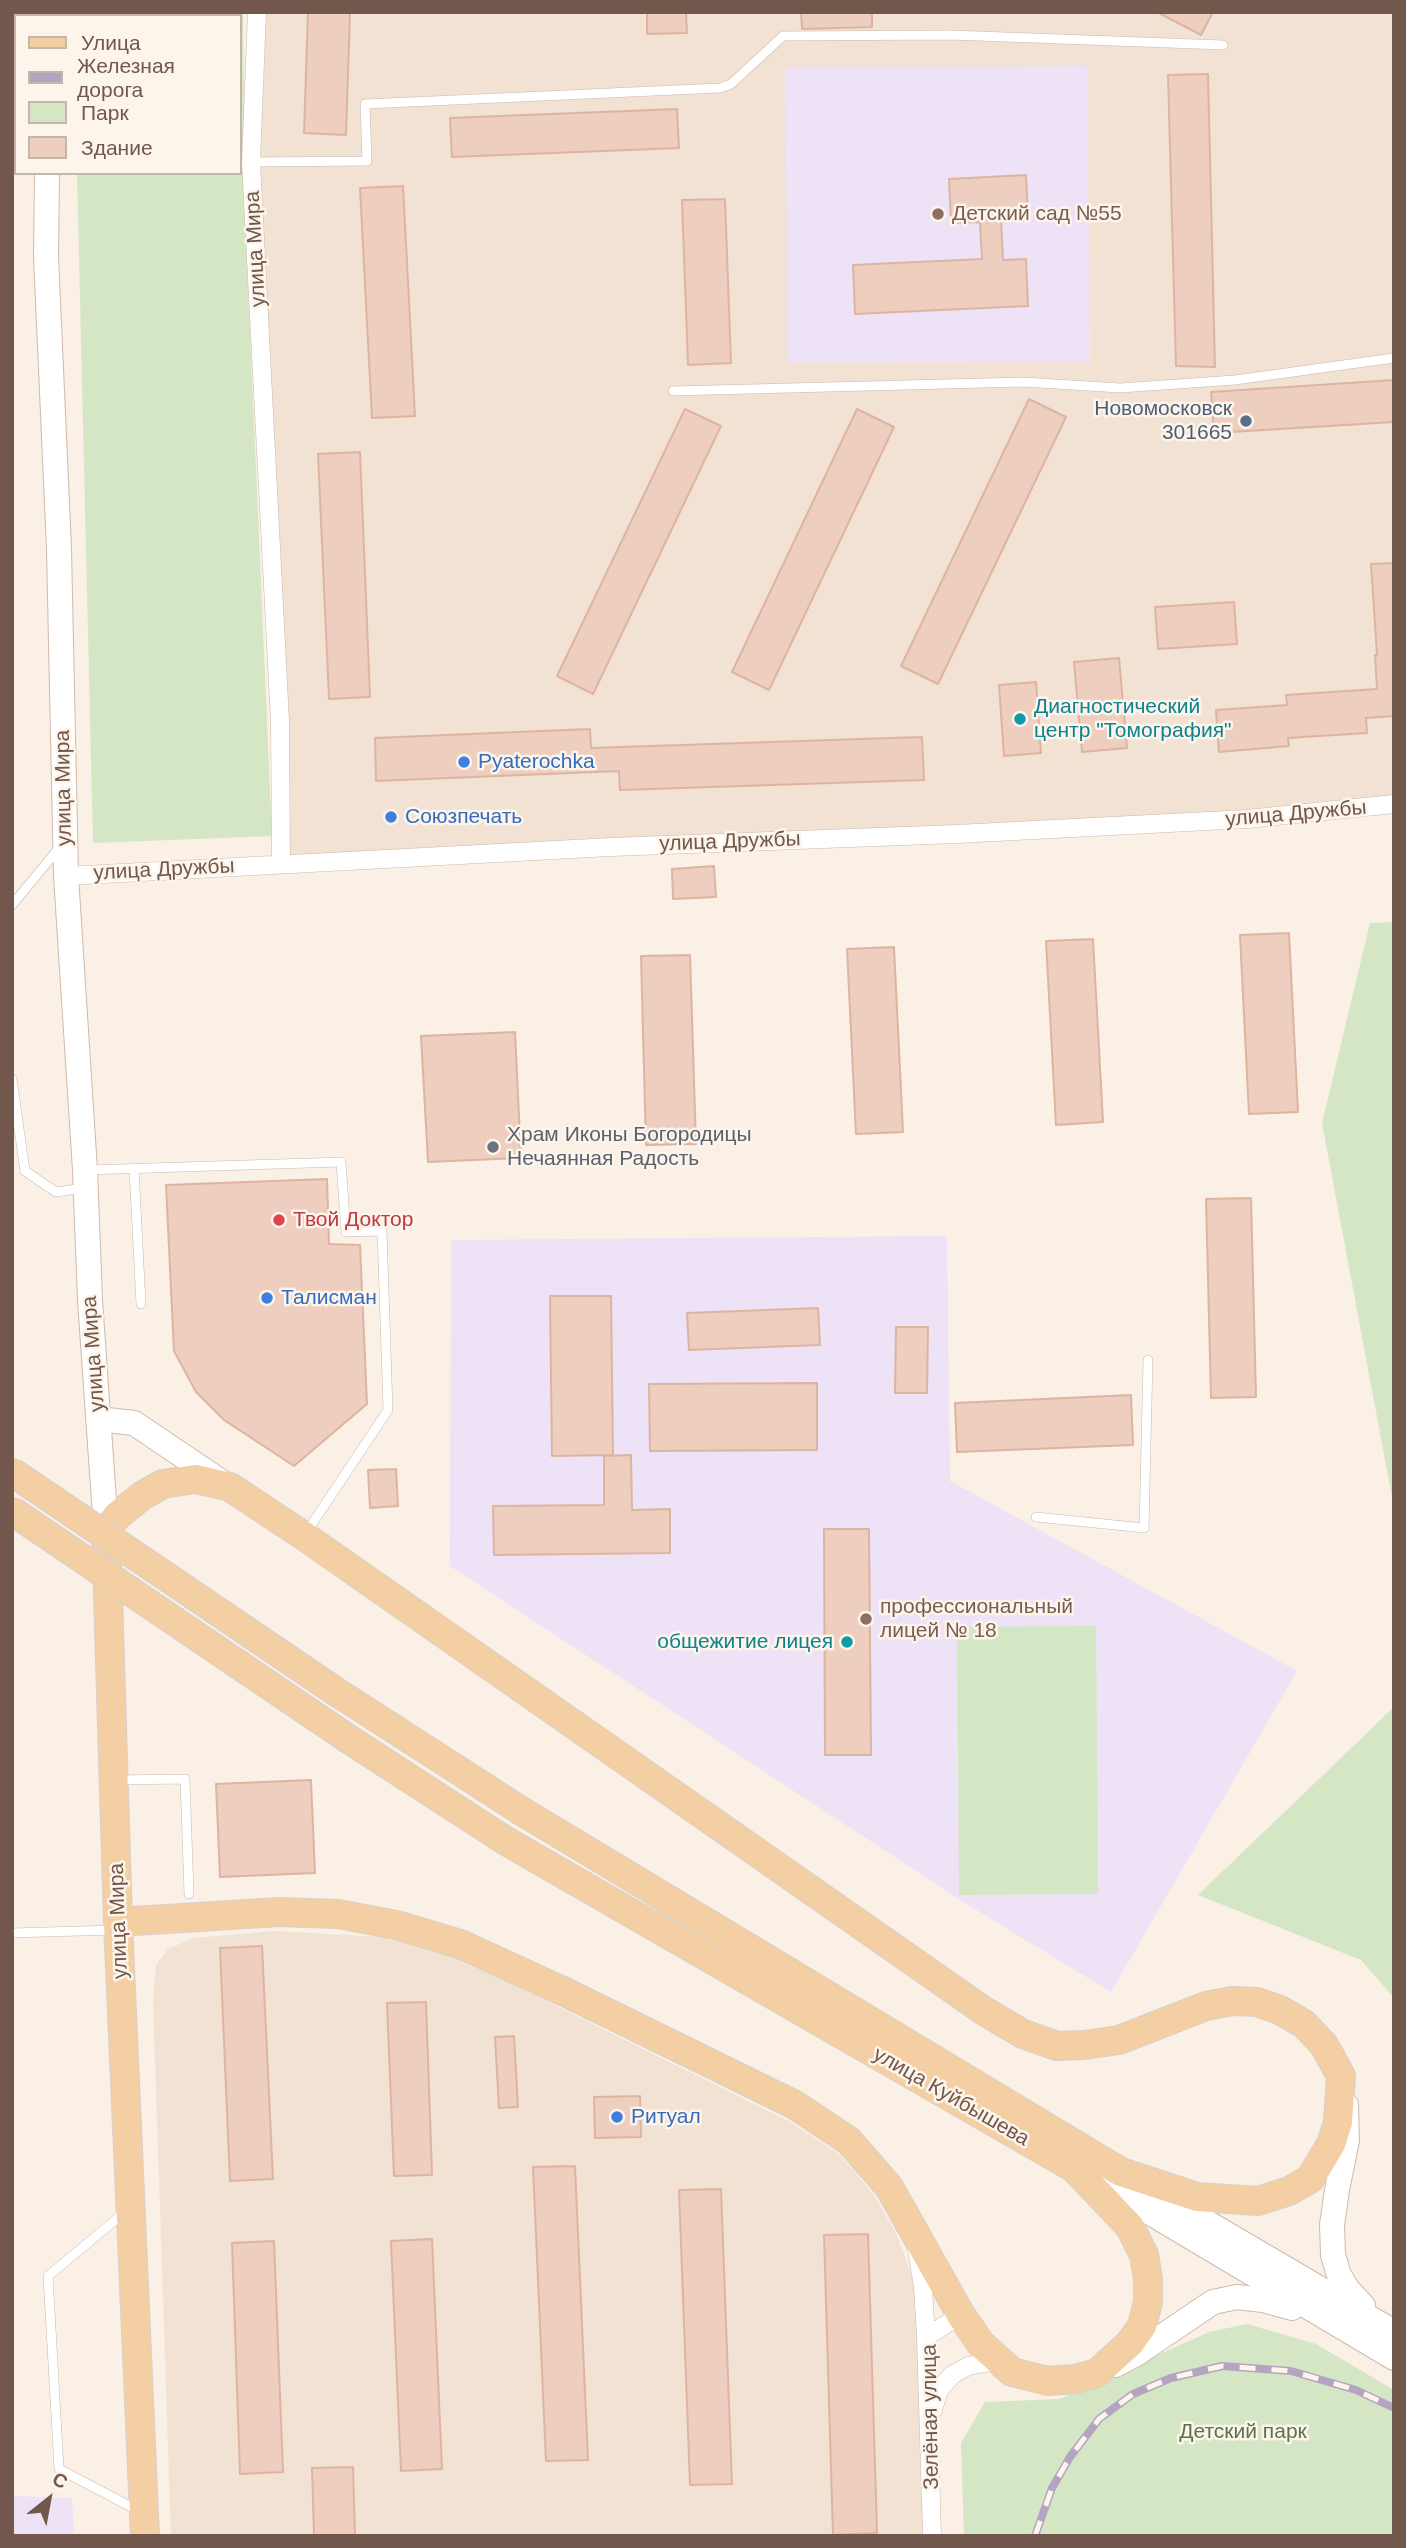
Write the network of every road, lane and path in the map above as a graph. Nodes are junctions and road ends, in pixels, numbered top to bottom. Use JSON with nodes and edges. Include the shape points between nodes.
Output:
{"nodes":[{"id":1,"x":257,"y":12,"type":"edge"},
{"id":2,"x":1223,"y":44,"type":"dead end"},
{"id":3,"x":251,"y":162,"type":"junction"},
{"id":4,"x":47,"y":175,"type":"edge"},
{"id":5,"x":1394,"y":358,"type":"edge"},
{"id":6,"x":673,"y":391,"type":"dead end"},
{"id":7,"x":1394,"y":804,"type":"edge"},
{"id":8,"x":65,"y":840,"type":"junction"},
{"id":9,"x":281,"y":864,"type":"junction"},
{"id":10,"x":66,"y":876,"type":"junction"},
{"id":11,"x":12,"y":905,"type":"edge"},
{"id":12,"x":12,"y":1079,"type":"edge"},
{"id":13,"x":134,"y":1169,"type":"junction"},
{"id":14,"x":85,"y":1179,"type":"junction"},
{"id":15,"x":141,"y":1304,"type":"dead end"},
{"id":16,"x":1148,"y":1360,"type":"dead end"},
{"id":17,"x":98,"y":1419,"type":"junction"},
{"id":18,"x":12,"y":1472,"type":"edge"},
{"id":19,"x":230,"y":1487,"type":"junction"},
{"id":20,"x":12,"y":1511,"type":"edge"},
{"id":21,"x":1036,"y":1517,"type":"dead end"},
{"id":22,"x":106,"y":1530,"type":"junction"},
{"id":23,"x":304,"y":1536,"type":"junction"},
{"id":24,"x":114,"y":1780,"type":"junction"},
{"id":25,"x":189,"y":1894,"type":"dead end"},
{"id":26,"x":119,"y":1926,"type":"junction"},
{"id":27,"x":12,"y":1933,"type":"edge"},
{"id":28,"x":1341,"y":2076,"type":"junction"},
{"id":29,"x":1074,"y":2168,"type":"junction"},
{"id":30,"x":1121,"y":2172,"type":"junction"},
{"id":31,"x":130,"y":2208,"type":"junction"},
{"id":32,"x":914,"y":2228,"type":"junction"},
{"id":33,"x":961,"y":2315,"type":"junction"},
{"id":34,"x":1339,"y":2326,"type":"junction"},
{"id":35,"x":1389,"y":2329,"type":"edge"},
{"id":36,"x":926,"y":2337,"type":"junction"},
{"id":37,"x":1394,"y":2358,"type":"edge"},
{"id":38,"x":997,"y":2361,"type":"junction"},
{"id":39,"x":1097,"y":2373,"type":"junction"},
{"id":40,"x":929,"y":2420,"type":"junction"},
{"id":41,"x":144,"y":2525,"type":"edge"},
{"id":42,"x":932,"y":2536,"type":"edge"}],
"edges":[{"from":1,"to":3,"type":"street","name":"улица Мира"},
{"from":2,"to":3,"type":"lane","via":[[951,35],[783,36],[731,84],[720,88],[365,104],[367,161]]},
{"from":3,"to":9,"type":"street","name":"улица Мира","via":[[279,708]]},
{"from":4,"to":8,"type":"main road","name":"улица Мира"},
{"from":5,"to":6,"type":"lane","via":[[1235,380],[1119,388],[1023,382]]},
{"from":7,"to":9,"type":"street","name":"улица Дружбы","via":[[1210,821]]},
{"from":8,"to":10,"type":"main road","name":"улица Мира"},
{"from":8,"to":11,"type":"lane"},
{"from":9,"to":10,"type":"street","name":"улица Дружбы"},
{"from":10,"to":14,"type":"main road","name":"улица Мира"},
{"from":12,"to":14,"type":"lane","via":[[24,1171],[56,1192]]},
{"from":13,"to":14,"type":"lane"},
{"from":13,"to":15,"type":"lane"},
{"from":13,"to":23,"type":"lane","via":[[341,1162],[346,1232],[382,1231],[388,1410]]},
{"from":14,"to":17,"type":"main road","name":"улица Мира"},
{"from":16,"to":21,"type":"lane","via":[[1144,1528]]},
{"from":17,"to":19,"type":"main road","via":[[134,1423]]},
{"from":17,"to":22,"type":"main road","name":"улица Мира"},
{"from":18,"to":30,"type":"main road","name":"улица Куйбышева","bridge":true,"via":[[523,1812]]},
{"from":19,"to":22,"type":"main road","via":[[195,1479],[163,1484],[143,1495]]},
{"from":19,"to":23,"type":"main road"},
{"from":20,"to":29,"type":"main road","name":"улица Куйбышева","bridge":true,"via":[[506,1840]]},
{"from":22,"to":24,"type":"main road","name":"улица Мира"},
{"from":23,"to":28,"type":"main road","via":[[1023,2034],[1057,2046],[1084,2045],[1119,2040],[1206,2007],[1257,2002],[1304,2024],[1324,2045]]},
{"from":24,"to":25,"type":"lane","via":[[185,1779]]},
{"from":24,"to":26,"type":"main road","name":"улица Мира"},
{"from":26,"to":27,"type":"lane"},
{"from":26,"to":31,"type":"main road","name":"улица Мира"},
{"from":26,"to":32,"type":"main road","via":[[279,1912],[338,1914],[460,1944],[821,2121],[872,2165]]},
{"from":28,"to":30,"type":"main road","via":[[1338,2122],[1331,2144],[1310,2179],[1289,2191],[1258,2201],[1208,2198]]},
{"from":28,"to":35,"type":"main road","via":[[1348,2140],[1332,2225],[1333,2255],[1348,2290]]},
{"from":29,"to":34,"type":"main road","name":"улица Куйбышева"},
{"from":29,"to":39,"type":"main road","via":[[1130,2227],[1144,2255],[1149,2279],[1142,2326]]},
{"from":30,"to":35,"type":"main road","name":"улица Куйбышева"},
{"from":31,"to":41,"type":"main road","name":"улица Мира"},
{"from":31,"to":41,"type":"lane","via":[[48,2276],[59,2469]]},
{"from":32,"to":33,"type":"main road"},
{"from":32,"to":36,"type":"street"},
{"from":33,"to":36,"type":"street","name":"Зелёная улица"},
{"from":33,"to":38,"type":"main road"},
{"from":34,"to":37,"type":"main road","name":"улица Куйбышева"},
{"from":34,"to":39,"type":"main road","via":[[1288,2306],[1237,2297],[1213,2302],[1136,2354]]},
{"from":36,"to":40,"type":"street","name":"Зелёная улица"},
{"from":38,"to":39,"type":"main road","via":[[1012,2372],[1048,2381]]},
{"from":38,"to":40,"type":"street","via":[[968,2366],[951,2375],[939,2389]]},
{"from":40,"to":42,"type":"street","name":"Зелёная улица"}]}
